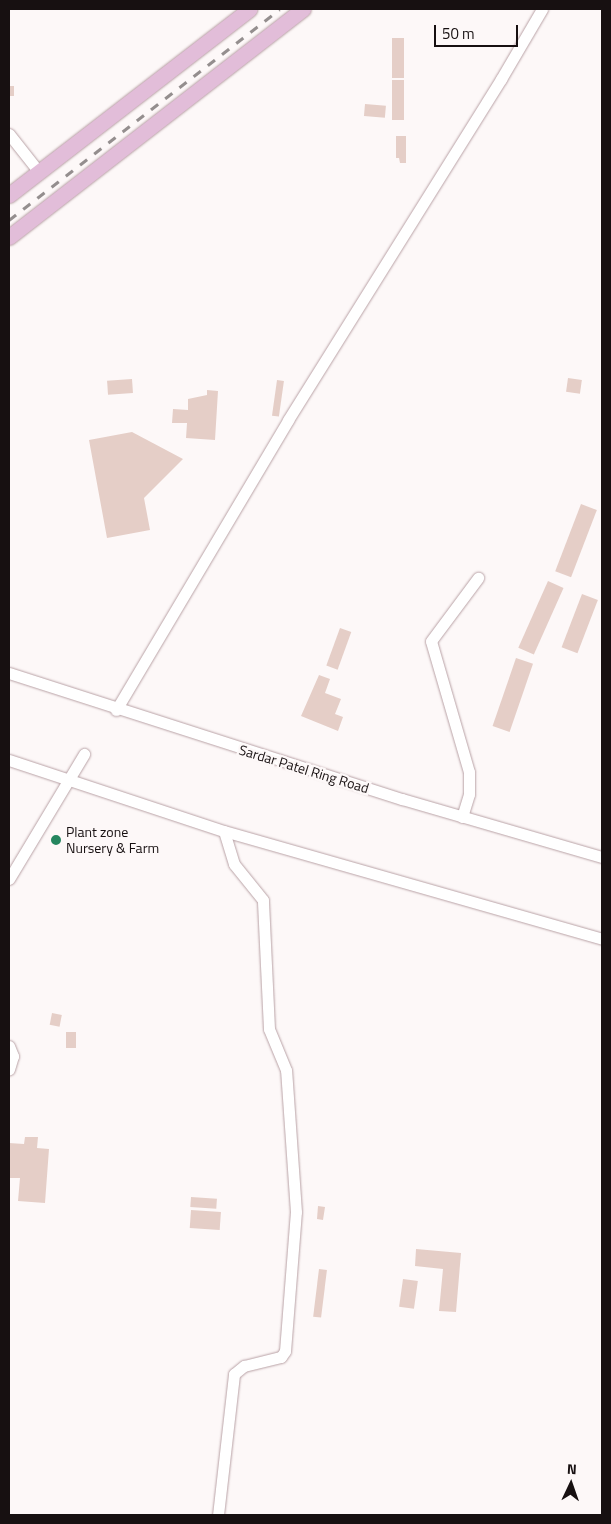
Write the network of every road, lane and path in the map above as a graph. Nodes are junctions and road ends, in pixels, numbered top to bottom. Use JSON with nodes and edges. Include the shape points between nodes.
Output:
{"nodes":[{"id":1,"x":250,"y":9,"type":"edge"},
{"id":2,"x":303,"y":9,"type":"edge"},
{"id":3,"x":542,"y":9,"type":"edge"},
{"id":4,"x":9,"y":134,"type":"edge"},
{"id":5,"x":39,"y":172,"type":"junction"},
{"id":6,"x":9,"y":195,"type":"edge"},
{"id":7,"x":9,"y":237,"type":"edge"},
{"id":8,"x":478,"y":578,"type":"dead end"},
{"id":9,"x":9,"y":673,"type":"edge"},
{"id":10,"x":116,"y":710,"type":"junction"},
{"id":11,"x":84,"y":754,"type":"dead end"},
{"id":12,"x":9,"y":760,"type":"edge"},
{"id":13,"x":68,"y":780,"type":"junction"},
{"id":14,"x":462,"y":817,"type":"junction"},
{"id":15,"x":224,"y":831,"type":"junction"},
{"id":16,"x":602,"y":857,"type":"edge"},
{"id":17,"x":9,"y":879,"type":"edge"},
{"id":18,"x":602,"y":939,"type":"edge"},
{"id":19,"x":9,"y":1046,"type":"edge"},
{"id":20,"x":9,"y":1069,"type":"edge"},
{"id":21,"x":218,"y":1515,"type":"edge"}],
"edges":[{"from":1,"to":5,"type":"main road"},
{"from":2,"to":7,"type":"main road"},
{"from":3,"to":10,"type":"street","via":[[288,420]]},
{"from":4,"to":5,"type":"street"},
{"from":5,"to":6,"type":"main road"},
{"from":8,"to":14,"type":"street","via":[[431,641],[469,772],[469,794]]},
{"from":9,"to":10,"type":"street","name":"Sardar Patel Ring Road"},
{"from":10,"to":14,"type":"street","name":"Sardar Patel Ring Road"},
{"from":11,"to":13,"type":"street"},
{"from":12,"to":13,"type":"street"},
{"from":13,"to":15,"type":"street"},
{"from":13,"to":17,"type":"street"},
{"from":14,"to":16,"type":"street","name":"Sardar Patel Ring Road"},
{"from":15,"to":18,"type":"street"},
{"from":15,"to":21,"type":"street","via":[[234,864],[263,900],[268,1029],[286,1070],[296,1212],[285,1350],[281,1357],[244,1366],[234,1374]]},
{"from":19,"to":20,"type":"street","via":[[13,1056]]}]}
